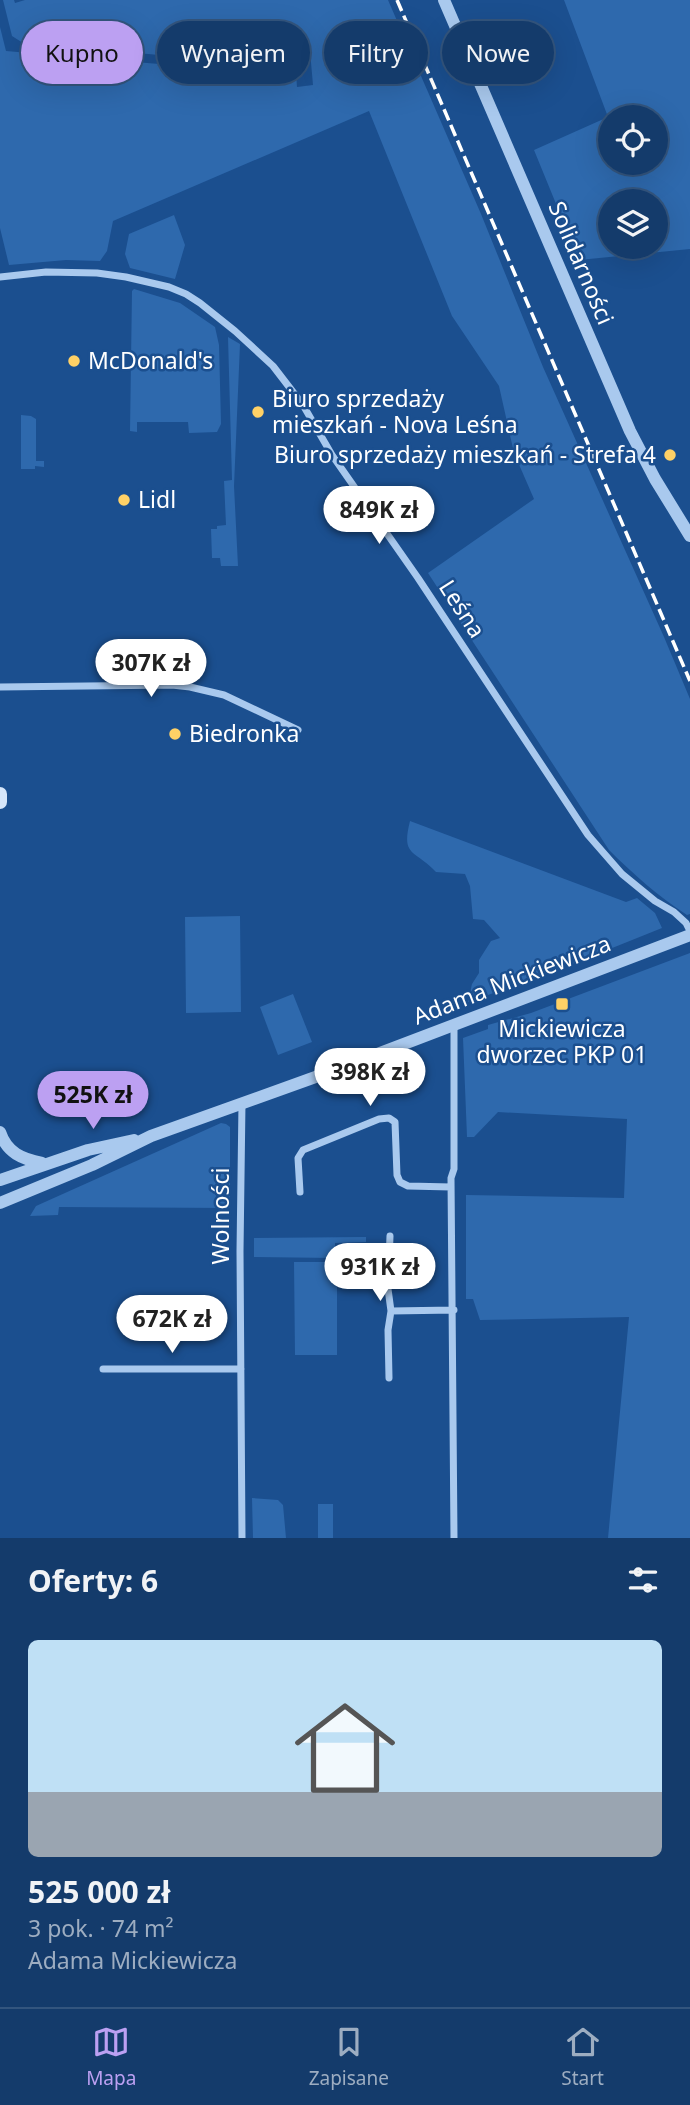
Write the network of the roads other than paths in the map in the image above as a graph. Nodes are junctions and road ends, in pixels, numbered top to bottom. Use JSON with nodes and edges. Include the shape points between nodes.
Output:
{"nodes":[{"id":1,"x":444,"y":0,"type":"edge"},
{"id":2,"x":0,"y":277,"type":"edge"},
{"id":3,"x":690,"y":536,"type":"edge"},
{"id":4,"x":0,"y":687,"type":"edge"},
{"id":5,"x":298,"y":730,"type":"dead end"},
{"id":6,"x":0,"y":794,"type":"edge"},
{"id":7,"x":0,"y":802,"type":"edge"},
{"id":8,"x":690,"y":933,"type":"edge"},
{"id":9,"x":454,"y":1024,"type":"junction"},
{"id":10,"x":242,"y":1103,"type":"junction"},
{"id":11,"x":0,"y":1132,"type":"edge"},
{"id":12,"x":151,"y":1136,"type":"junction"},
{"id":13,"x":46,"y":1164,"type":"junction"},
{"id":14,"x":0,"y":1180,"type":"edge"},
{"id":15,"x":451,"y":1187,"type":"junction"},
{"id":16,"x":300,"y":1192,"type":"dead end"},
{"id":17,"x":0,"y":1203,"type":"edge"},
{"id":18,"x":390,"y":1236,"type":"dead end"},
{"id":19,"x":454,"y":1310,"type":"junction"},
{"id":20,"x":391,"y":1311,"type":"junction"},
{"id":21,"x":103,"y":1369,"type":"dead end"},
{"id":22,"x":241,"y":1369,"type":"junction"},
{"id":23,"x":390,"y":1378,"type":"dead end"},
{"id":24,"x":242,"y":1538,"type":"edge"},
{"id":25,"x":454,"y":1538,"type":"edge"}],
"edges":[{"from":1,"to":3,"type":"street","name":"Solidarności","via":[[630,431]]},
{"from":2,"to":8,"type":"street","name":"Leśna","via":[[97,273],[169,287],[200,303],[273,366],[588,835],[622,874],[674,912]]},
{"from":4,"to":5,"type":"street","via":[[190,687],[224,695]]},
{"from":6,"to":7,"type":"main road"},
{"from":8,"to":9,"type":"street","name":"Adama Mickiewicza"},
{"from":9,"to":10,"type":"street","name":"Adama Mickiewicza"},
{"from":9,"to":15,"type":"street"},
{"from":10,"to":12,"type":"street","name":"Adama Mickiewicza"},
{"from":10,"to":22,"type":"street","name":"Wolności"},
{"from":11,"to":13,"type":"street","via":[[6,1147],[16,1155]]},
{"from":12,"to":13,"type":"street","name":"Adama Mickiewicza"},
{"from":12,"to":17,"type":"street","name":"Adama Mickiewicza"},
{"from":13,"to":14,"type":"street","name":"Adama Mickiewicza"},
{"from":15,"to":16,"type":"street","via":[[400,1182],[395,1122],[389,1118],[303,1150],[298,1158]]},
{"from":15,"to":19,"type":"street"},
{"from":18,"to":20,"type":"street"},
{"from":19,"to":20,"type":"street"},
{"from":19,"to":25,"type":"street"},
{"from":20,"to":23,"type":"street"},
{"from":21,"to":22,"type":"street"},
{"from":22,"to":24,"type":"street","name":"Wolności"}]}
